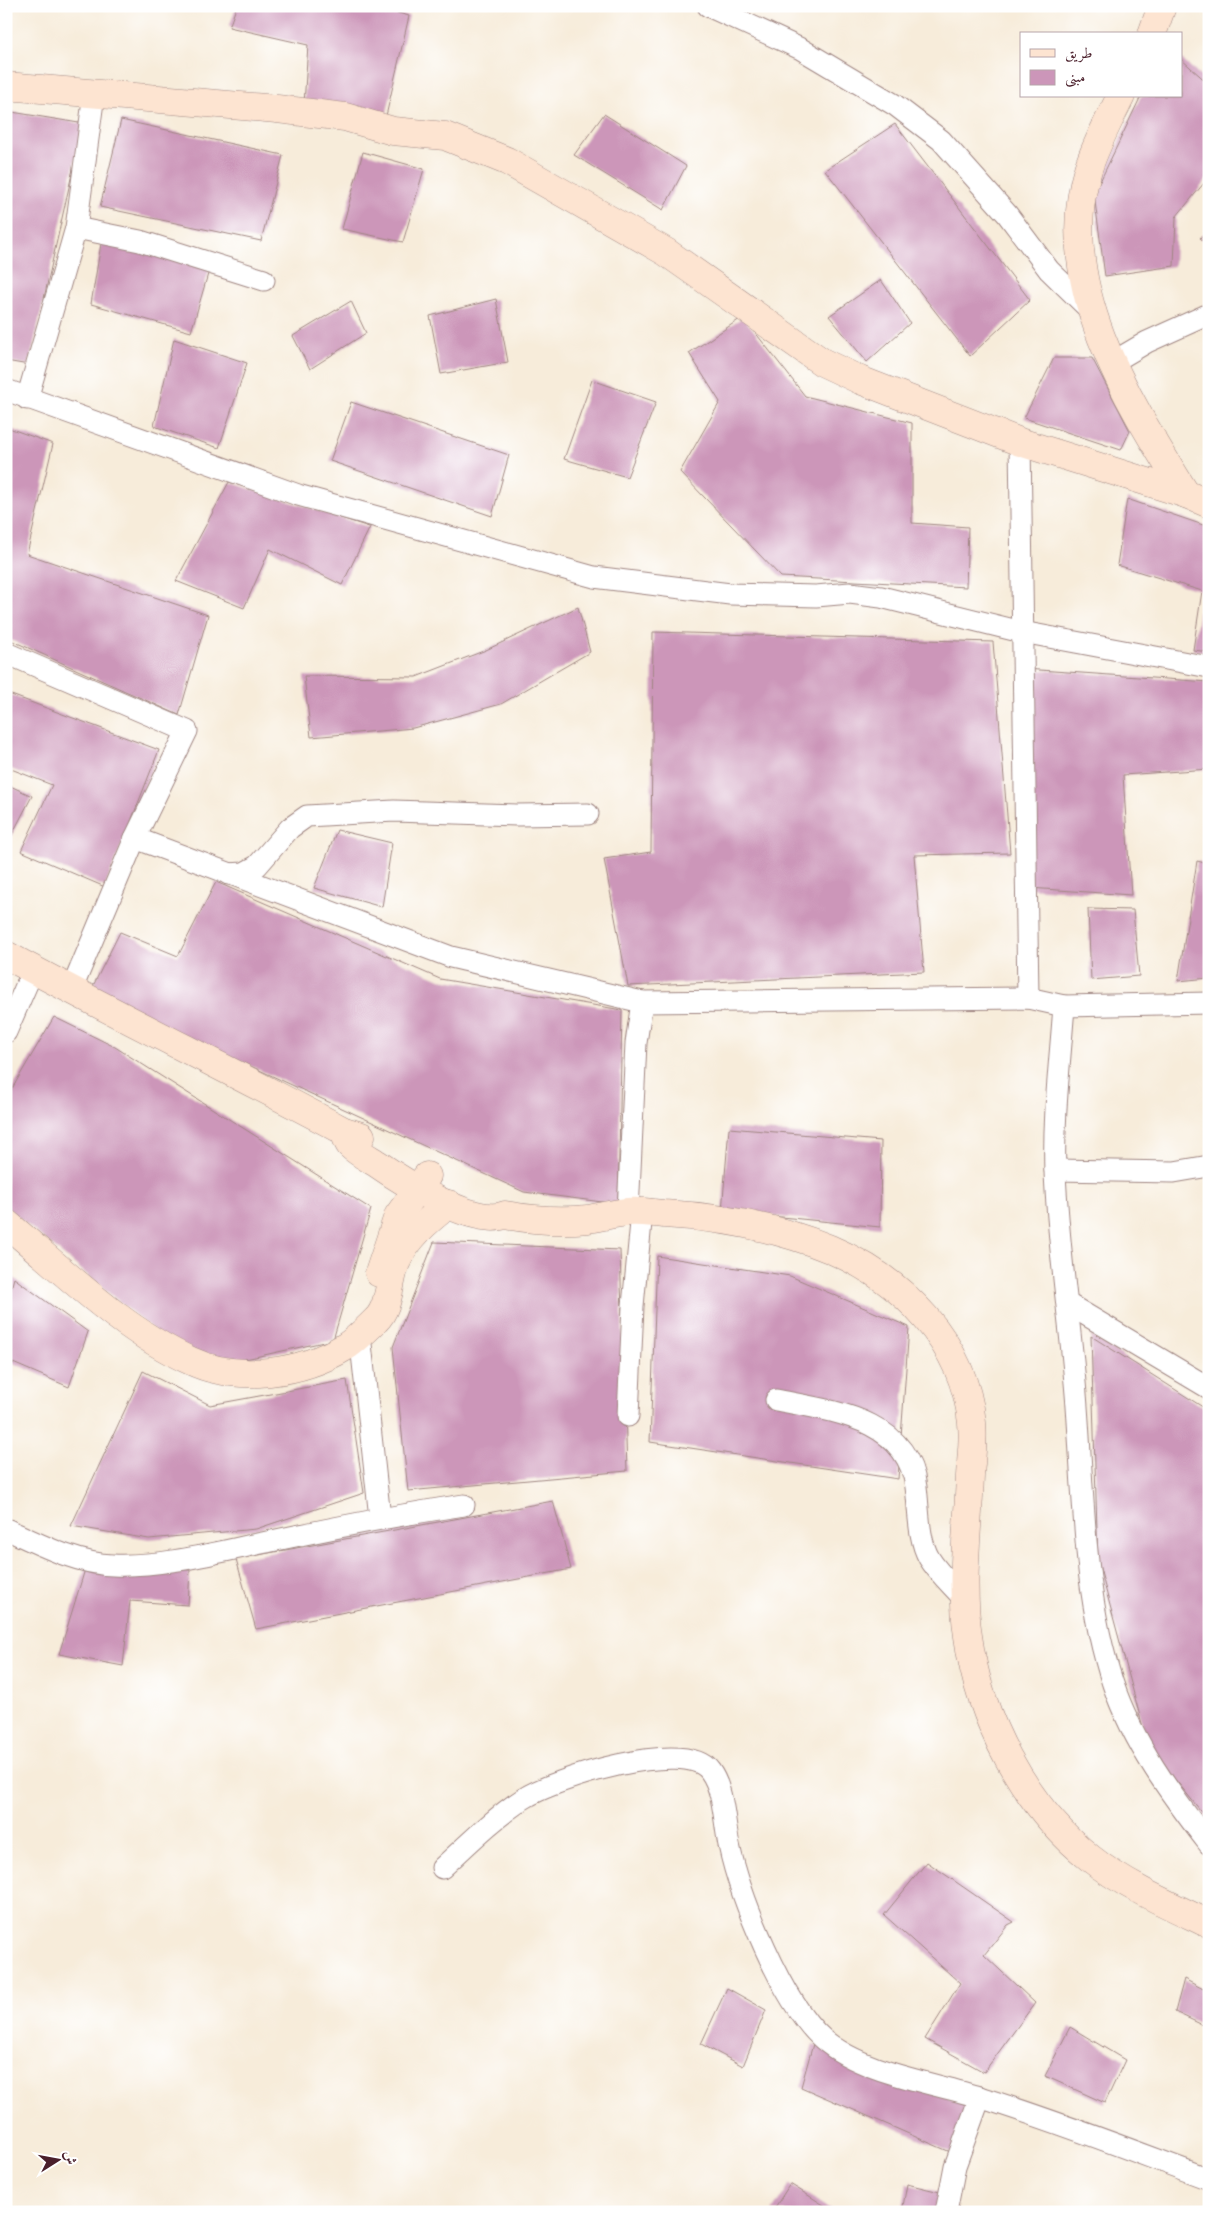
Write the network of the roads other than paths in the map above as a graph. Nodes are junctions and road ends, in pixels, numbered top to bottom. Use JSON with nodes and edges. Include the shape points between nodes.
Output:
{"nodes":[{"id":1,"x":708,"y":6,"type":"edge"},
{"id":2,"x":1162,"y":6,"type":"edge"},
{"id":3,"x":1153,"y":32,"type":"edge"},
{"id":4,"x":6,"y":86,"type":"edge"},
{"id":5,"x":94,"y":94,"type":"junction"},
{"id":6,"x":1120,"y":98,"type":"edge"},
{"id":7,"x":76,"y":228,"type":"junction"},
{"id":8,"x":264,"y":280,"type":"dead end"},
{"id":9,"x":1090,"y":310,"type":"junction"},
{"id":10,"x":1209,"y":314,"type":"edge"},
{"id":11,"x":1113,"y":362,"type":"junction"},
{"id":12,"x":6,"y":390,"type":"edge"},
{"id":13,"x":27,"y":398,"type":"junction"},
{"id":14,"x":1020,"y":442,"type":"junction"},
{"id":15,"x":1198,"y":499,"type":"edge"},
{"id":16,"x":1022,"y":632,"type":"junction"},
{"id":17,"x":6,"y":652,"type":"edge"},
{"id":18,"x":1209,"y":667,"type":"edge"},
{"id":19,"x":588,"y":814,"type":"dead end"},
{"id":20,"x":134,"y":838,"type":"junction"},
{"id":21,"x":227,"y":874,"type":"junction"},
{"id":22,"x":6,"y":955,"type":"edge"},
{"id":23,"x":33,"y":970,"type":"junction"},
{"id":24,"x":71,"y":991,"type":"junction"},
{"id":25,"x":1028,"y":998,"type":"junction"},
{"id":26,"x":642,"y":1002,"type":"junction"},
{"id":27,"x":1209,"y":1004,"type":"edge"},
{"id":28,"x":1064,"y":1006,"type":"junction"},
{"id":29,"x":6,"y":1032,"type":"edge"},
{"id":30,"x":1209,"y":1166,"type":"edge"},
{"id":31,"x":1055,"y":1170,"type":"junction"},
{"id":32,"x":422,"y":1182,"type":"junction"},
{"id":33,"x":449,"y":1204,"type":"junction"},
{"id":34,"x":635,"y":1212,"type":"junction"},
{"id":35,"x":505,"y":1215,"type":"junction"},
{"id":36,"x":6,"y":1223,"type":"edge"},
{"id":37,"x":1068,"y":1304,"type":"junction"},
{"id":38,"x":367,"y":1329,"type":"junction"},
{"id":39,"x":1209,"y":1388,"type":"edge"},
{"id":40,"x":776,"y":1400,"type":"dead end"},
{"id":41,"x":628,"y":1416,"type":"dead end"},
{"id":42,"x":464,"y":1505,"type":"dead end"},
{"id":43,"x":380,"y":1518,"type":"junction"},
{"id":44,"x":6,"y":1529,"type":"edge"},
{"id":45,"x":964,"y":1599,"type":"junction"},
{"id":46,"x":1209,"y":1844,"type":"edge"},
{"id":47,"x":442,"y":1868,"type":"dead end"},
{"id":48,"x":1209,"y":1924,"type":"edge"},
{"id":49,"x":980,"y":2097,"type":"junction"},
{"id":50,"x":1209,"y":2178,"type":"edge"},
{"id":51,"x":946,"y":2212,"type":"edge"}],
"edges":[{"from":1,"to":9,"type":"street","via":[[801,49],[895,105],[941,140],[1007,214],[1049,270]]},
{"from":2,"to":3,"type":"street"},
{"from":4,"to":5,"type":"street"},
{"from":5,"to":7,"type":"street"},
{"from":5,"to":14,"type":"street","via":[[345,117],[393,130],[445,136],[506,161],[666,252],[822,362]]},
{"from":6,"to":9,"type":"street","via":[[1088,170],[1081,205],[1082,275]]},
{"from":7,"to":8,"type":"street","via":[[140,241]]},
{"from":7,"to":13,"type":"street"},
{"from":9,"to":11,"type":"street"},
{"from":10,"to":11,"type":"street","via":[[1147,342]]},
{"from":11,"to":15,"type":"street","via":[[1143,422]]},
{"from":12,"to":13,"type":"street"},
{"from":13,"to":16,"type":"street","via":[[298,495],[594,577],[730,594],[816,596],[850,593],[881,597]]},
{"from":14,"to":15,"type":"street"},
{"from":14,"to":16,"type":"street"},
{"from":16,"to":18,"type":"street"},
{"from":16,"to":25,"type":"street"},
{"from":17,"to":20,"type":"street","via":[[187,731]]},
{"from":19,"to":21,"type":"street","via":[[394,811],[307,816],[290,828],[256,866],[244,873]]},
{"from":20,"to":21,"type":"street"},
{"from":20,"to":24,"type":"street"},
{"from":21,"to":26,"type":"street","via":[[451,957]]},
{"from":22,"to":23,"type":"street"},
{"from":23,"to":24,"type":"street"},
{"from":23,"to":29,"type":"street"},
{"from":24,"to":32,"type":"street","via":[[344,1131],[365,1138]]},
{"from":25,"to":26,"type":"street"},
{"from":25,"to":28,"type":"street"},
{"from":26,"to":34,"type":"street","via":[[636,1043]]},
{"from":27,"to":28,"type":"street"},
{"from":28,"to":31,"type":"street","via":[[1055,1115]]},
{"from":30,"to":31,"type":"street","via":[[1174,1172]]},
{"from":31,"to":37,"type":"street","via":[[1059,1246]]},
{"from":32,"to":33,"type":"street"},
{"from":32,"to":35,"type":"street","via":[[492,1202]]},
{"from":32,"to":38,"type":"street","via":[[391,1230],[370,1305]]},
{"from":33,"to":35,"type":"street","via":[[483,1216]]},
{"from":33,"to":38,"type":"street","via":[[420,1229],[397,1262],[383,1311]]},
{"from":34,"to":35,"type":"street","via":[[560,1221]]},
{"from":34,"to":41,"type":"street"},
{"from":34,"to":45,"type":"street","via":[[682,1215],[745,1225],[830,1249],[859,1264],[906,1297],[927,1318],[945,1342],[958,1368],[968,1396],[972,1426]]},
{"from":36,"to":38,"type":"street","via":[[116,1314],[154,1341],[192,1362],[247,1373],[277,1370],[306,1364],[329,1354]]},
{"from":37,"to":39,"type":"street"},
{"from":37,"to":46,"type":"street","via":[[1089,1571],[1103,1648],[1122,1706],[1153,1766]]},
{"from":38,"to":43,"type":"street"},
{"from":40,"to":45,"type":"street","via":[[840,1414],[889,1434],[909,1461],[914,1474],[929,1558]]},
{"from":42,"to":43,"type":"street"},
{"from":43,"to":44,"type":"street","via":[[195,1557],[114,1565],[68,1555]]},
{"from":45,"to":48,"type":"street","via":[[973,1663],[986,1708],[1000,1742],[1039,1805],[1091,1858],[1155,1897]]},
{"from":47,"to":49,"type":"street","via":[[524,1798],[552,1784],[626,1764],[665,1758],[699,1762],[709,1768],[718,1788],[732,1856],[759,1933],[778,1974],[811,2026],[824,2040],[875,2067]]},
{"from":49,"to":50,"type":"street"},
{"from":49,"to":51,"type":"street","via":[[955,2166]]}]}
